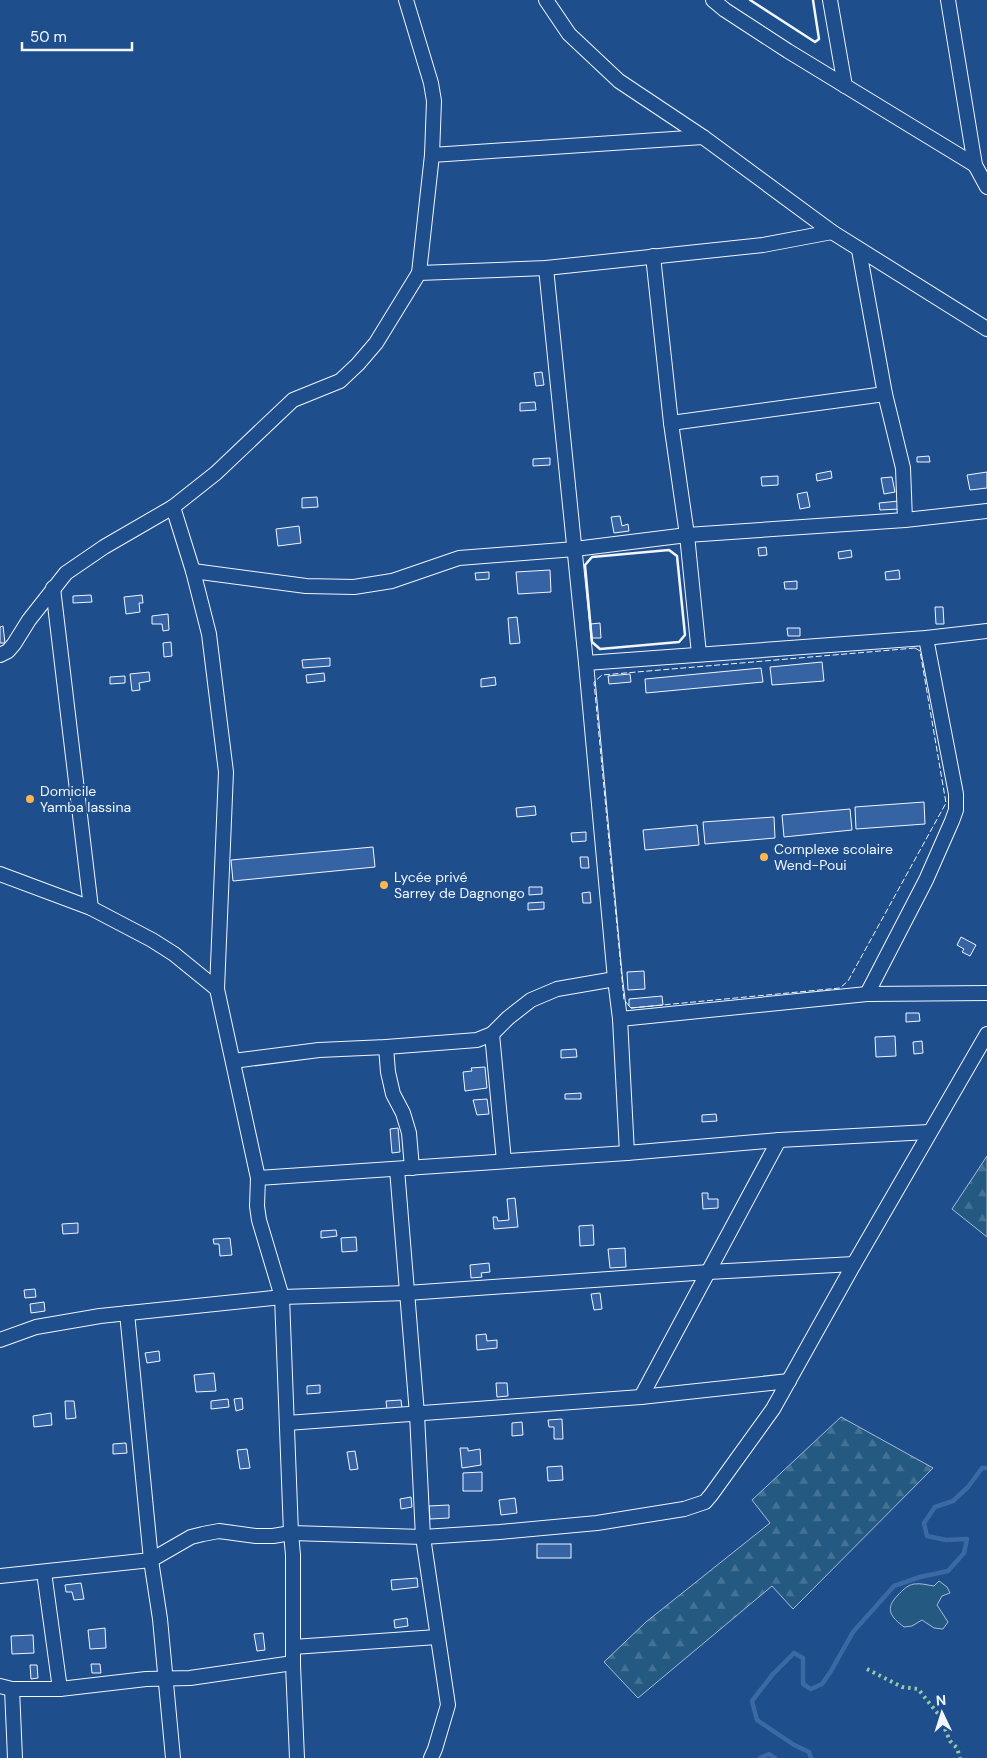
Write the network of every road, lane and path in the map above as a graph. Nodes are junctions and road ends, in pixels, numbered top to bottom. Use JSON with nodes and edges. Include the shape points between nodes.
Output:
{"nodes":[{"id":1,"x":406,"y":0,"type":"edge"},
{"id":2,"x":546,"y":0,"type":"edge"},
{"id":3,"x":713,"y":0,"type":"edge"},
{"id":4,"x":830,"y":0,"type":"edge"},
{"id":5,"x":948,"y":0,"type":"edge"},
{"id":6,"x":845,"y":86,"type":"junction"},
{"id":7,"x":703,"y":137,"type":"junction"},
{"id":8,"x":432,"y":155,"type":"junction"},
{"id":9,"x":975,"y":165,"type":"junction"},
{"id":10,"x":987,"y":188,"type":"edge"},
{"id":11,"x":832,"y":232,"type":"junction"},
{"id":12,"x":859,"y":250,"type":"junction"},
{"id":13,"x":653,"y":256,"type":"junction"},
{"id":14,"x":546,"y":268,"type":"junction"},
{"id":15,"x":419,"y":273,"type":"junction"},
{"id":16,"x":987,"y":329,"type":"edge"},
{"id":17,"x":885,"y":394,"type":"junction"},
{"id":18,"x":671,"y":423,"type":"junction"},
{"id":19,"x":173,"y":507,"type":"junction"},
{"id":20,"x":987,"y":511,"type":"edge"},
{"id":21,"x":905,"y":520,"type":"junction"},
{"id":22,"x":687,"y":535,"type":"junction"},
{"id":23,"x":575,"y":548,"type":"junction"},
{"id":24,"x":193,"y":571,"type":"junction"},
{"id":25,"x":53,"y":588,"type":"junction"},
{"id":26,"x":987,"y":631,"type":"edge"},
{"id":27,"x":926,"y":638,"type":"junction"},
{"id":28,"x":699,"y":654,"type":"junction"},
{"id":29,"x":0,"y":655,"type":"edge"},
{"id":30,"x":586,"y":663,"type":"junction"},
{"id":31,"x":0,"y":874,"type":"edge"},
{"id":32,"x":91,"y":908,"type":"junction"},
{"id":33,"x":615,"y":979,"type":"junction"},
{"id":34,"x":218,"y":989,"type":"junction"},
{"id":35,"x":987,"y":993,"type":"edge"},
{"id":36,"x":867,"y":994,"type":"junction"},
{"id":37,"x":620,"y":1020,"type":"junction"},
{"id":38,"x":492,"y":1034,"type":"junction"},
{"id":39,"x":987,"y":1034,"type":"edge"},
{"id":40,"x":386,"y":1047,"type":"junction"},
{"id":41,"x":233,"y":1061,"type":"junction"},
{"id":42,"x":929,"y":1132,"type":"junction"},
{"id":43,"x":779,"y":1140,"type":"junction"},
{"id":44,"x":627,"y":1153,"type":"junction"},
{"id":45,"x":504,"y":1161,"type":"junction"},
{"id":46,"x":412,"y":1168,"type":"junction"},
{"id":47,"x":397,"y":1169,"type":"junction"},
{"id":48,"x":258,"y":1178,"type":"junction"},
{"id":49,"x":854,"y":1264,"type":"junction"},
{"id":50,"x":709,"y":1272,"type":"junction"},
{"id":51,"x":407,"y":1293,"type":"junction"},
{"id":52,"x":282,"y":1296,"type":"junction"},
{"id":53,"x":127,"y":1313,"type":"junction"},
{"id":54,"x":0,"y":1340,"type":"edge"},
{"id":55,"x":789,"y":1381,"type":"junction"},
{"id":56,"x":642,"y":1397,"type":"junction"},
{"id":57,"x":417,"y":1414,"type":"junction"},
{"id":58,"x":287,"y":1423,"type":"junction"},
{"id":59,"x":291,"y":1533,"type":"junction"},
{"id":60,"x":423,"y":1537,"type":"junction"},
{"id":61,"x":151,"y":1560,"type":"junction"},
{"id":62,"x":44,"y":1572,"type":"junction"},
{"id":63,"x":0,"y":1576,"type":"edge"},
{"id":64,"x":437,"y":1637,"type":"junction"},
{"id":65,"x":293,"y":1647,"type":"junction"},
{"id":66,"x":293,"y":1663,"type":"junction"},
{"id":67,"x":166,"y":1679,"type":"junction"},
{"id":68,"x":6,"y":1688,"type":"edge"},
{"id":69,"x":60,"y":1689,"type":"junction"},
{"id":70,"x":15,"y":1758,"type":"edge"},
{"id":71,"x":173,"y":1758,"type":"edge"},
{"id":72,"x":297,"y":1758,"type":"edge"},
{"id":73,"x":431,"y":1758,"type":"edge"}],
"edges":[{"from":1,"to":8,"type":"street","via":[[431,83],[434,101]]},
{"from":2,"to":7,"type":"street","via":[[569,34],[619,81]]},
{"from":3,"to":6,"type":"street"},
{"from":4,"to":6,"type":"street"},
{"from":5,"to":9,"type":"street"},
{"from":6,"to":9,"type":"street"},
{"from":7,"to":8,"type":"street"},
{"from":7,"to":11,"type":"street"},
{"from":8,"to":15,"type":"street"},
{"from":9,"to":10,"type":"street"},
{"from":11,"to":12,"type":"street"},
{"from":11,"to":13,"type":"street","via":[[763,245]]},
{"from":12,"to":16,"type":"street"},
{"from":12,"to":17,"type":"street"},
{"from":13,"to":14,"type":"street"},
{"from":13,"to":18,"type":"street"},
{"from":14,"to":15,"type":"street"},
{"from":14,"to":23,"type":"street"},
{"from":15,"to":19,"type":"street","via":[[376,343],[358,364],[340,381],[293,400],[216,473]]},
{"from":17,"to":18,"type":"street"},
{"from":17,"to":21,"type":"street","via":[[903,468]]},
{"from":18,"to":22,"type":"street"},
{"from":19,"to":24,"type":"street"},
{"from":19,"to":25,"type":"street","via":[[77,565]]},
{"from":20,"to":21,"type":"street"},
{"from":21,"to":22,"type":"street"},
{"from":22,"to":23,"type":"street"},
{"from":22,"to":28,"type":"street"},
{"from":23,"to":24,"type":"street","via":[[460,558],[392,581],[354,587],[306,586]]},
{"from":23,"to":30,"type":"street"},
{"from":24,"to":34,"type":"street","via":[[209,634],[226,772]]},
{"from":25,"to":29,"type":"street","via":[[14,644]]},
{"from":25,"to":32,"type":"street"},
{"from":26,"to":27,"type":"street"},
{"from":27,"to":28,"type":"street"},
{"from":27,"to":36,"type":"street","via":[[956,794],[956,810],[926,880]]},
{"from":28,"to":30,"type":"street"},
{"from":30,"to":33,"type":"street"},
{"from":31,"to":32,"type":"street"},
{"from":32,"to":34,"type":"street","via":[[174,954]]},
{"from":33,"to":37,"type":"street"},
{"from":33,"to":38,"type":"street","via":[[557,989],[531,1000]]},
{"from":34,"to":41,"type":"street"},
{"from":35,"to":36,"type":"street"},
{"from":36,"to":37,"type":"street"},
{"from":37,"to":44,"type":"street"},
{"from":38,"to":40,"type":"street","via":[[477,1040]]},
{"from":38,"to":45,"type":"street"},
{"from":39,"to":42,"type":"street"},
{"from":40,"to":41,"type":"street","via":[[319,1050]]},
{"from":40,"to":46,"type":"street","via":[[393,1094],[409,1133]]},
{"from":41,"to":48,"type":"street"},
{"from":42,"to":43,"type":"street"},
{"from":42,"to":49,"type":"street"},
{"from":43,"to":44,"type":"street"},
{"from":43,"to":50,"type":"street"},
{"from":44,"to":45,"type":"street"},
{"from":45,"to":46,"type":"street"},
{"from":46,"to":47,"type":"street"},
{"from":47,"to":48,"type":"street"},
{"from":47,"to":51,"type":"street"},
{"from":48,"to":52,"type":"street","via":[[259,1220]]},
{"from":49,"to":50,"type":"street"},
{"from":49,"to":55,"type":"street"},
{"from":50,"to":51,"type":"street"},
{"from":50,"to":56,"type":"street"},
{"from":51,"to":52,"type":"street"},
{"from":51,"to":57,"type":"street"},
{"from":52,"to":53,"type":"street"},
{"from":52,"to":58,"type":"street"},
{"from":53,"to":54,"type":"street","via":[[36,1327]]},
{"from":53,"to":61,"type":"street"},
{"from":55,"to":56,"type":"street"},
{"from":55,"to":60,"type":"street","via":[[773,1409],[705,1502],[684,1509],[597,1523]]},
{"from":56,"to":57,"type":"street"},
{"from":57,"to":58,"type":"street"},
{"from":57,"to":60,"type":"street"},
{"from":58,"to":59,"type":"street"},
{"from":59,"to":60,"type":"street"},
{"from":59,"to":61,"type":"street","via":[[256,1536],[219,1531],[203,1534],[191,1537]]},
{"from":59,"to":65,"type":"street"},
{"from":60,"to":64,"type":"street"},
{"from":61,"to":62,"type":"street"},
{"from":61,"to":67,"type":"street"},
{"from":62,"to":63,"type":"street"},
{"from":62,"to":69,"type":"street"},
{"from":64,"to":65,"type":"street"},
{"from":64,"to":73,"type":"street","via":[[448,1705]]},
{"from":65,"to":66,"type":"street"},
{"from":66,"to":67,"type":"street"},
{"from":66,"to":72,"type":"street"},
{"from":67,"to":69,"type":"street"},
{"from":67,"to":71,"type":"street"},
{"from":68,"to":69,"type":"street"},
{"from":68,"to":70,"type":"street"}]}
